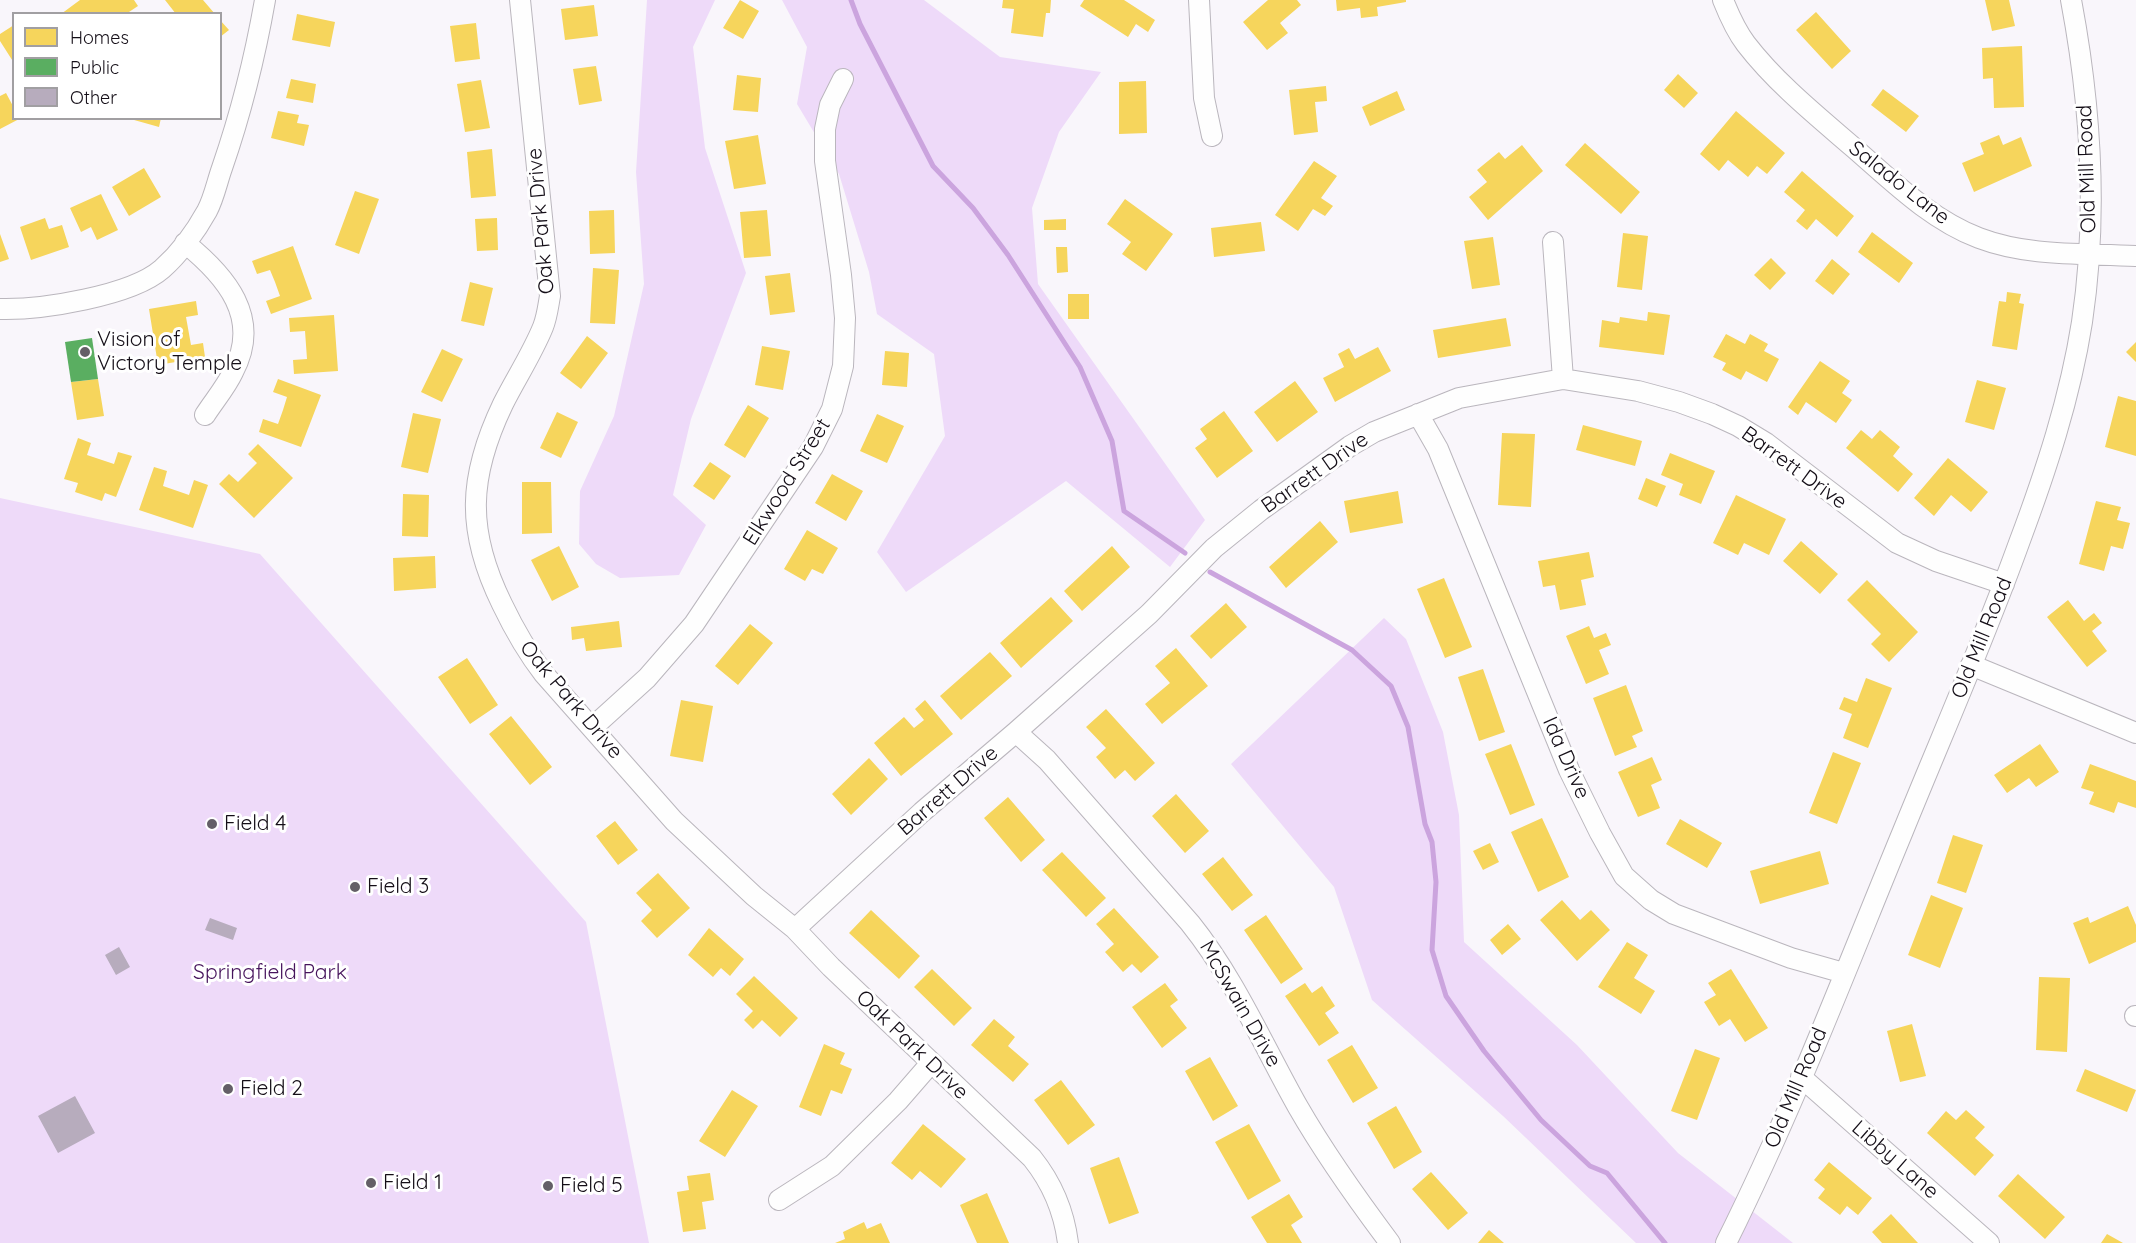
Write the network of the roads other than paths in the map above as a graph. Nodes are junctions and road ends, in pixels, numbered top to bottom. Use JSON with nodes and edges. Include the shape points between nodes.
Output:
{"nodes":[{"id":1,"x":265,"y":0,"type":"edge"},
{"id":2,"x":520,"y":0,"type":"edge"},
{"id":3,"x":1199,"y":0,"type":"edge"},
{"id":4,"x":1723,"y":0,"type":"edge"},
{"id":5,"x":2071,"y":0,"type":"edge"},
{"id":6,"x":843,"y":80,"type":"dead end"},
{"id":7,"x":1212,"y":136,"type":"dead end"},
{"id":8,"x":1553,"y":242,"type":"dead end"},
{"id":9,"x":185,"y":243,"type":"junction"},
{"id":10,"x":2088,"y":253,"type":"junction"},
{"id":11,"x":2136,"y":256,"type":"edge"},
{"id":12,"x":0,"y":309,"type":"edge"},
{"id":13,"x":1563,"y":379,"type":"junction"},
{"id":14,"x":1418,"y":414,"type":"junction"},
{"id":15,"x":205,"y":415,"type":"dead end"},
{"id":16,"x":2004,"y":584,"type":"junction"},
{"id":17,"x":1971,"y":665,"type":"junction"},
{"id":18,"x":593,"y":727,"type":"junction"},
{"id":19,"x":1016,"y":732,"type":"junction"},
{"id":20,"x":2136,"y":733,"type":"edge"},
{"id":21,"x":795,"y":929,"type":"junction"},
{"id":22,"x":1844,"y":973,"type":"junction"},
{"id":23,"x":931,"y":1063,"type":"junction"},
{"id":24,"x":1801,"y":1077,"type":"junction"},
{"id":25,"x":779,"y":1200,"type":"dead end"},
{"id":26,"x":1068,"y":1243,"type":"edge"},
{"id":27,"x":1390,"y":1243,"type":"edge"},
{"id":28,"x":1726,"y":1243,"type":"edge"},
{"id":29,"x":1989,"y":1243,"type":"edge"}],
"edges":[{"from":1,"to":9,"type":"street","via":[[232,137],[208,207]]},
{"from":2,"to":18,"type":"street","name":"Oak Park Drive","via":[[550,296],[542,328],[489,436],[476,487],[476,528],[497,594],[528,653]]},
{"from":3,"to":7,"type":"street","via":[[1204,98]]},
{"from":4,"to":10,"type":"street","name":"Salado Lane","via":[[1744,41],[1775,76],[1885,176],[1933,213],[1977,238],[2000,245],[2037,252]]},
{"from":5,"to":10,"type":"street","name":"Old Mill Road","via":[[2088,117],[2092,192]]},
{"from":6,"to":18,"type":"street","name":"Elkwood Street","via":[[830,105],[825,129],[825,160],[845,318],[843,366],[832,409],[813,447],[694,624],[647,678]]},
{"from":8,"to":13,"type":"street"},
{"from":9,"to":12,"type":"street","via":[[154,275],[125,289],[43,307]]},
{"from":9,"to":15,"type":"street","via":[[225,281],[238,304],[243,325],[242,347],[234,372]]},
{"from":10,"to":11,"type":"street","name":"Salado Lane"},
{"from":10,"to":16,"type":"street","name":"Old Mill Road","via":[[2082,322],[2065,404],[2042,482]]},
{"from":13,"to":14,"type":"street","name":"Barrett Drive","via":[[1459,398]]},
{"from":13,"to":16,"type":"street","name":"Barrett Drive","via":[[1679,402],[1738,426],[1897,543]]},
{"from":14,"to":19,"type":"street","name":"Barrett Drive","via":[[1350,446],[1261,510],[1214,548],[1149,614]]},
{"from":14,"to":22,"type":"street","name":"Ida Drive","via":[[1438,449],[1569,770],[1624,876],[1646,897],[1674,914],[1791,958]]},
{"from":16,"to":17,"type":"street","name":"Old Mill Road"},
{"from":17,"to":20,"type":"street"},
{"from":17,"to":22,"type":"street","name":"Old Mill Road"},
{"from":18,"to":21,"type":"street","name":"Oak Park Drive","via":[[674,821]]},
{"from":19,"to":21,"type":"street","name":"Barrett Drive"},
{"from":19,"to":27,"type":"street","name":"McSwain Drive","via":[[1047,760],[1212,950],[1299,1108],[1353,1194]]},
{"from":21,"to":23,"type":"street","name":"Oak Park Drive"},
{"from":22,"to":24,"type":"street","name":"Old Mill Road"},
{"from":23,"to":25,"type":"street","via":[[832,1166]]},
{"from":23,"to":26,"type":"street","name":"Oak Park Drive","via":[[1032,1158],[1051,1186],[1062,1212]]},
{"from":24,"to":28,"type":"street","name":"Old Mill Road"},
{"from":24,"to":29,"type":"street","name":"Libby Lane"}]}
